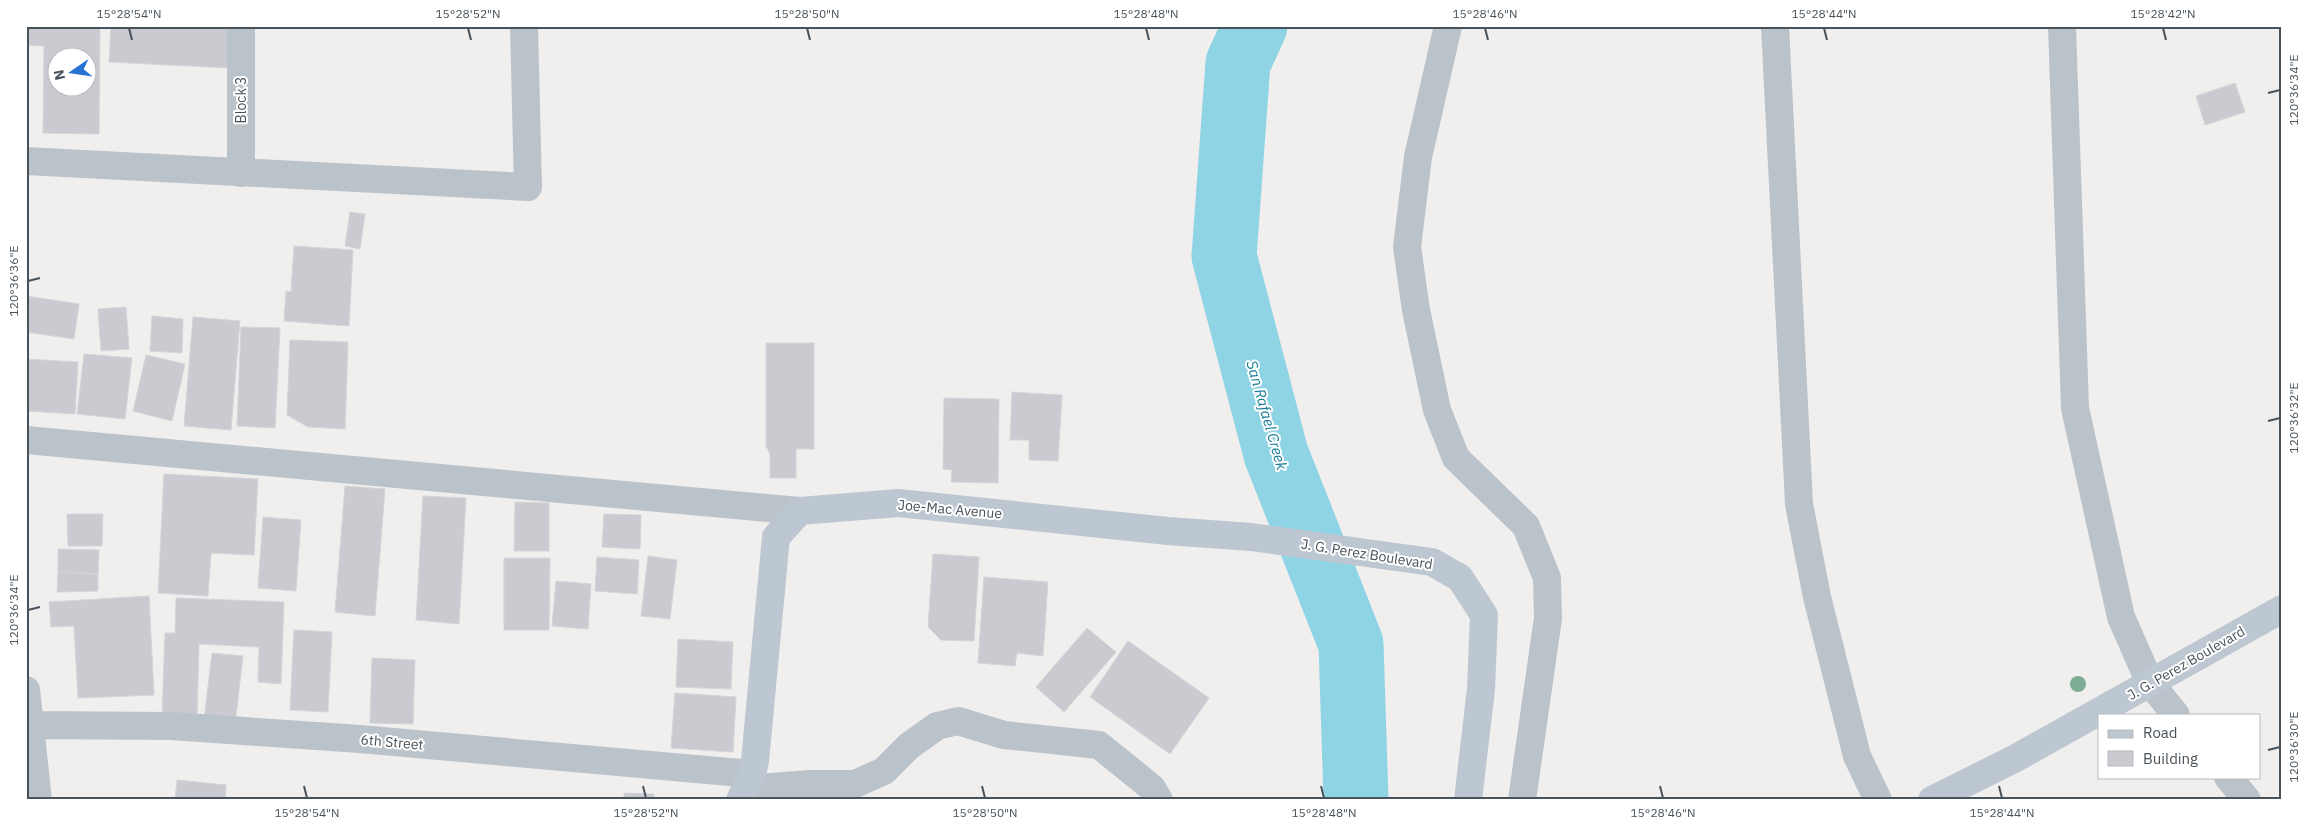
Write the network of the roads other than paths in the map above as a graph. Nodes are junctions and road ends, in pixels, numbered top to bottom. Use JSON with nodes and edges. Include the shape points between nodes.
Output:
{"nodes":[{"id":1,"x":240,"y":26,"type":"edge"},
{"id":2,"x":524,"y":26,"type":"edge"},
{"id":3,"x":1448,"y":26,"type":"edge"},
{"id":4,"x":1775,"y":26,"type":"edge"},
{"id":5,"x":2062,"y":26,"type":"edge"},
{"id":6,"x":26,"y":161,"type":"edge"},
{"id":7,"x":241,"y":174,"type":"junction"},
{"id":8,"x":26,"y":440,"type":"edge"},
{"id":9,"x":800,"y":511,"type":"junction"},
{"id":10,"x":1252,"y":537,"type":"joint"},
{"id":11,"x":2282,"y":609,"type":"edge"},
{"id":12,"x":2150,"y":683,"type":"junction"},
{"id":13,"x":26,"y":690,"type":"edge"},
{"id":14,"x":2175,"y":714,"type":"edge"},
{"id":15,"x":31,"y":725,"type":"junction"},
{"id":16,"x":2229,"y":778,"type":"edge"},
{"id":17,"x":746,"y":787,"type":"edge"},
{"id":18,"x":38,"y":800,"type":"edge"},
{"id":19,"x":1159,"y":800,"type":"edge"},
{"id":20,"x":1468,"y":800,"type":"edge"},
{"id":21,"x":1522,"y":800,"type":"edge"},
{"id":22,"x":1878,"y":800,"type":"edge"},
{"id":23,"x":1932,"y":800,"type":"edge"},
{"id":24,"x":2247,"y":800,"type":"edge"}],
"edges":[{"from":1,"to":7,"type":"street","name":"Block 3"},
{"from":2,"to":7,"type":"street","via":[[528,186]]},
{"from":3,"to":21,"type":"street","via":[[1418,157],[1407,247],[1416,310],[1437,410],[1456,458],[1526,526],[1546,578],[1548,618]]},
{"from":4,"to":22,"type":"street","via":[[1799,504],[1817,597],[1857,756]]},
{"from":5,"to":12,"type":"street","via":[[2075,408],[2122,617]]},
{"from":6,"to":7,"type":"street"},
{"from":8,"to":9,"type":"street"},
{"from":9,"to":10,"type":"street","name":"Joe-Mac Avenue","via":[[898,503]]},
{"from":9,"to":17,"type":"street","via":[[776,537]]},
{"from":10,"to":20,"type":"street","name":"J. G. Perez Boulevard","via":[[1432,562],[1460,578],[1484,615]]},
{"from":11,"to":12,"type":"street","name":"J. G. Perez Boulevard"},
{"from":12,"to":14,"type":"street"},
{"from":12,"to":23,"type":"street","name":"J. G. Perez Boulevard","via":[[2016,758]]},
{"from":13,"to":15,"type":"street"},
{"from":15,"to":17,"type":"street","name":"6th Street","via":[[181,727],[360,739]]},
{"from":15,"to":18,"type":"street"},
{"from":16,"to":24,"type":"street"},
{"from":17,"to":19,"type":"street","name":"6th Street","via":[[854,784],[884,771],[909,746],[938,726],[958,721],[1004,735],[1099,745],[1152,788]]}]}
